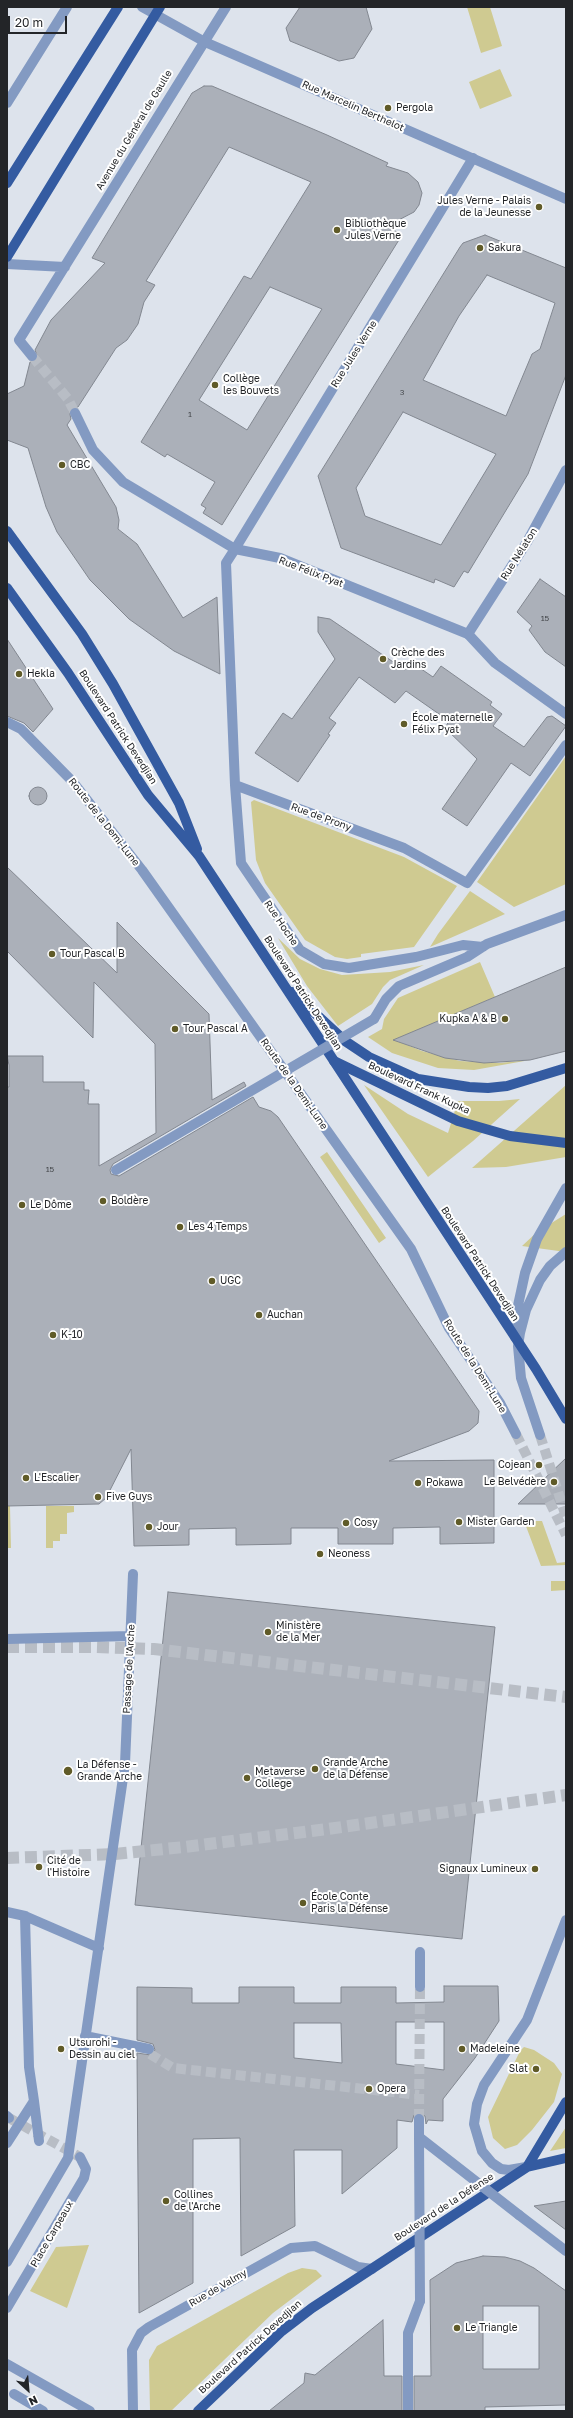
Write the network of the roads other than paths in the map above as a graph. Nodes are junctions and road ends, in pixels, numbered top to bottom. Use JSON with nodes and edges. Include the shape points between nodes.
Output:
{"nodes":[{"id":1,"x":67,"y":7,"type":"edge"},
{"id":2,"x":118,"y":7,"type":"edge"},
{"id":3,"x":142,"y":7,"type":"edge"},
{"id":4,"x":226,"y":7,"type":"edge"},
{"id":5,"x":158,"y":11,"type":"edge"},
{"id":6,"x":205,"y":42,"type":"junction"},
{"id":7,"x":7,"y":103,"type":"edge"},
{"id":8,"x":473,"y":158,"type":"junction"},
{"id":9,"x":7,"y":183,"type":"edge"},
{"id":10,"x":566,"y":199,"type":"edge"},
{"id":11,"x":7,"y":257,"type":"edge"},
{"id":12,"x":7,"y":264,"type":"edge"},
{"id":13,"x":65,"y":267,"type":"junction"},
{"id":14,"x":32,"y":356,"type":"tunnel mouth"},
{"id":15,"x":75,"y":412,"type":"tunnel mouth"},
{"id":16,"x":566,"y":470,"type":"edge"},
{"id":17,"x":7,"y":531,"type":"edge"},
{"id":18,"x":236,"y":549,"type":"junction"},
{"id":19,"x":7,"y":588,"type":"edge"},
{"id":20,"x":468,"y":634,"type":"junction"},
{"id":21,"x":566,"y":714,"type":"edge"},
{"id":22,"x":7,"y":722,"type":"edge"},
{"id":23,"x":566,"y":745,"type":"edge"},
{"id":24,"x":235,"y":785,"type":"junction"},
{"id":25,"x":199,"y":856,"type":"junction"},
{"id":26,"x":566,"y":915,"type":"edge"},
{"id":27,"x":483,"y":947,"type":"junction"},
{"id":28,"x":277,"y":976,"type":"junction"},
{"id":29,"x":334,"y":1061,"type":"junction"},
{"id":30,"x":566,"y":1068,"type":"edge"},
{"id":31,"x":566,"y":1143,"type":"edge"},
{"id":32,"x":116,"y":1170,"type":"dead end"},
{"id":33,"x":566,"y":1188,"type":"edge"},
{"id":34,"x":566,"y":1252,"type":"edge"},
{"id":35,"x":518,"y":1365,"type":"junction"},
{"id":36,"x":566,"y":1420,"type":"edge"},
{"id":37,"x":516,"y":1434,"type":"tunnel mouth"},
{"id":38,"x":540,"y":1434,"type":"tunnel mouth"},
{"id":39,"x":133,"y":1574,"type":"dead end"},
{"id":40,"x":130,"y":1636,"type":"junction"},
{"id":41,"x":7,"y":1639,"type":"edge"},
{"id":42,"x":7,"y":1912,"type":"edge"},
{"id":43,"x":25,"y":1916,"type":"junction"},
{"id":44,"x":566,"y":1920,"type":"edge"},
{"id":45,"x":99,"y":1948,"type":"junction"},
{"id":46,"x":420,"y":1952,"type":"dead end"},
{"id":47,"x":420,"y":1986,"type":"tunnel mouth"},
{"id":48,"x":85,"y":2036,"type":"junction"},
{"id":49,"x":149,"y":2049,"type":"tunnel mouth"},
{"id":50,"x":34,"y":2101,"type":"junction"},
{"id":51,"x":566,"y":2102,"type":"edge"},
{"id":52,"x":419,"y":2119,"type":"tunnel mouth"},
{"id":53,"x":419,"y":2137,"type":"junction"},
{"id":54,"x":39,"y":2141,"type":"dead end"},
{"id":55,"x":7,"y":2144,"type":"edge"},
{"id":56,"x":80,"y":2157,"type":"dead end"},
{"id":57,"x":566,"y":2158,"type":"edge"},
{"id":58,"x":527,"y":2167,"type":"junction"},
{"id":59,"x":566,"y":2251,"type":"edge"},
{"id":60,"x":7,"y":2262,"type":"edge"},
{"id":61,"x":372,"y":2269,"type":"junction"},
{"id":62,"x":340,"y":2288,"type":"joint"},
{"id":63,"x":7,"y":2308,"type":"edge"},
{"id":64,"x":7,"y":2364,"type":"edge"},
{"id":65,"x":10,"y":2393,"type":"edge"},
{"id":66,"x":43,"y":2411,"type":"edge"},
{"id":67,"x":90,"y":2411,"type":"edge"},
{"id":68,"x":133,"y":2411,"type":"edge"},
{"id":69,"x":198,"y":2411,"type":"edge"},
{"id":70,"x":408,"y":2411,"type":"edge"}],
"edges":[{"from":1,"to":7,"type":"street"},
{"from":2,"to":9,"type":"main road"},
{"from":3,"to":5,"type":"street","name":"Rue Marcelin Berthelot"},
{"from":4,"to":6,"type":"street","name":"Avenue du Général de Gaulle"},
{"from":5,"to":6,"type":"street","name":"Rue Marcelin Berthelot"},
{"from":5,"to":11,"type":"main road","via":[[100,101]]},
{"from":6,"to":8,"type":"street","name":"Rue Marcelin Berthelot"},
{"from":6,"to":13,"type":"street","name":"Avenue du Général de Gaulle"},
{"from":8,"to":10,"type":"street","name":"Rue Marcelin Berthelot"},
{"from":8,"to":18,"type":"street","name":"Rue Jules Verne"},
{"from":12,"to":13,"type":"street"},
{"from":13,"to":14,"type":"street","name":"Avenue du Général de Gaulle","via":[[19,340]]},
{"from":15,"to":18,"type":"street","name":"Rue Félix Pyat","via":[[93,450],[123,482]]},
{"from":16,"to":20,"type":"street","name":"Rue Nélaton","via":[[527,542]]},
{"from":17,"to":25,"type":"main road","via":[[82,634],[113,684],[179,803]]},
{"from":18,"to":20,"type":"street","name":"Rue Félix Pyat","via":[[280,558]]},
{"from":18,"to":24,"type":"street","via":[[226,563]]},
{"from":19,"to":25,"type":"main road","name":"Boulevard Patrick Devedjian","via":[[68,673],[148,795]]},
{"from":20,"to":21,"type":"street","name":"Rue Félix Pyat","via":[[495,663]]},
{"from":22,"to":37,"type":"street","name":"Route de la Demi-Lune","via":[[21,729],[73,782],[165,902],[411,1249],[449,1328],[500,1403]]},
{"from":23,"to":24,"type":"street","name":"Rue de Prony","via":[[467,883],[404,848]]},
{"from":24,"to":27,"type":"street","name":"Rue Hoche","via":[[240,863],[300,950],[324,964],[349,968],[416,957],[463,945]]},
{"from":25,"to":28,"type":"main road","name":"Boulevard Patrick Devedjian"},
{"from":26,"to":27,"type":"street","name":"Rue Hoche"},
{"from":27,"to":32,"type":"street","name":"Rue Hoche","bridge":true,"via":[[467,957],[399,986],[386,999],[374,1019]]},
{"from":28,"to":29,"type":"main road","name":"Boulevard Patrick Devedjian"},
{"from":28,"to":30,"type":"main road","via":[[325,1025],[369,1057],[418,1079],[475,1088],[507,1086]]},
{"from":29,"to":31,"type":"main road","name":"Boulevard Frank Kupka","via":[[458,1121],[510,1136]]},
{"from":29,"to":36,"type":"main road","name":"Boulevard Patrick Devedjian","bridge":true,"via":[[536,1369]]},
{"from":33,"to":35,"type":"street","via":[[537,1239],[519,1296],[515,1323]]},
{"from":34,"to":35,"type":"street","via":[[550,1266],[540,1280],[526,1310],[519,1340]]},
{"from":35,"to":38,"type":"street","via":[[525,1394]]},
{"from":39,"to":40,"type":"street","name":"Passage de l'Arche"},
{"from":40,"to":41,"type":"street"},
{"from":40,"to":45,"type":"street","name":"Passage de l'Arche","via":[[125,1764]]},
{"from":42,"to":43,"type":"street"},
{"from":43,"to":45,"type":"street"},
{"from":43,"to":50,"type":"street","via":[[29,2067]]},
{"from":44,"to":58,"type":"street","via":[[527,2020],[484,2084],[477,2104],[474,2124],[482,2151],[501,2169]]},
{"from":45,"to":48,"type":"street","name":"Passage de l'Arche"},
{"from":46,"to":47,"type":"street"},
{"from":48,"to":49,"type":"street"},
{"from":48,"to":60,"type":"street","via":[[68,2158]]},
{"from":50,"to":54,"type":"street"},
{"from":50,"to":55,"type":"street"},
{"from":51,"to":58,"type":"main road"},
{"from":52,"to":53,"type":"street"},
{"from":53,"to":59,"type":"street","bridge":true},
{"from":53,"to":70,"type":"street","bridge":true,"via":[[420,2301],[408,2333]]},
{"from":56,"to":63,"type":"street","name":"Place Carpeaux","via":[[86,2169],[84,2178]]},
{"from":57,"to":58,"type":"main road","name":"Boulevard de la Défense"},
{"from":58,"to":61,"type":"main road","name":"Boulevard de la Défense"},
{"from":61,"to":62,"type":"main road","name":"Boulevard de la Défense"},
{"from":61,"to":68,"type":"street","name":"Rue de Valmy","via":[[358,2267],[315,2246],[291,2248],[148,2327],[141,2333],[132,2350]]},
{"from":62,"to":69,"type":"main road","name":"Boulevard Patrick Devedjian","via":[[282,2331]]},
{"from":64,"to":67,"type":"street"},
{"from":65,"to":66,"type":"street","bridge":true}]}
